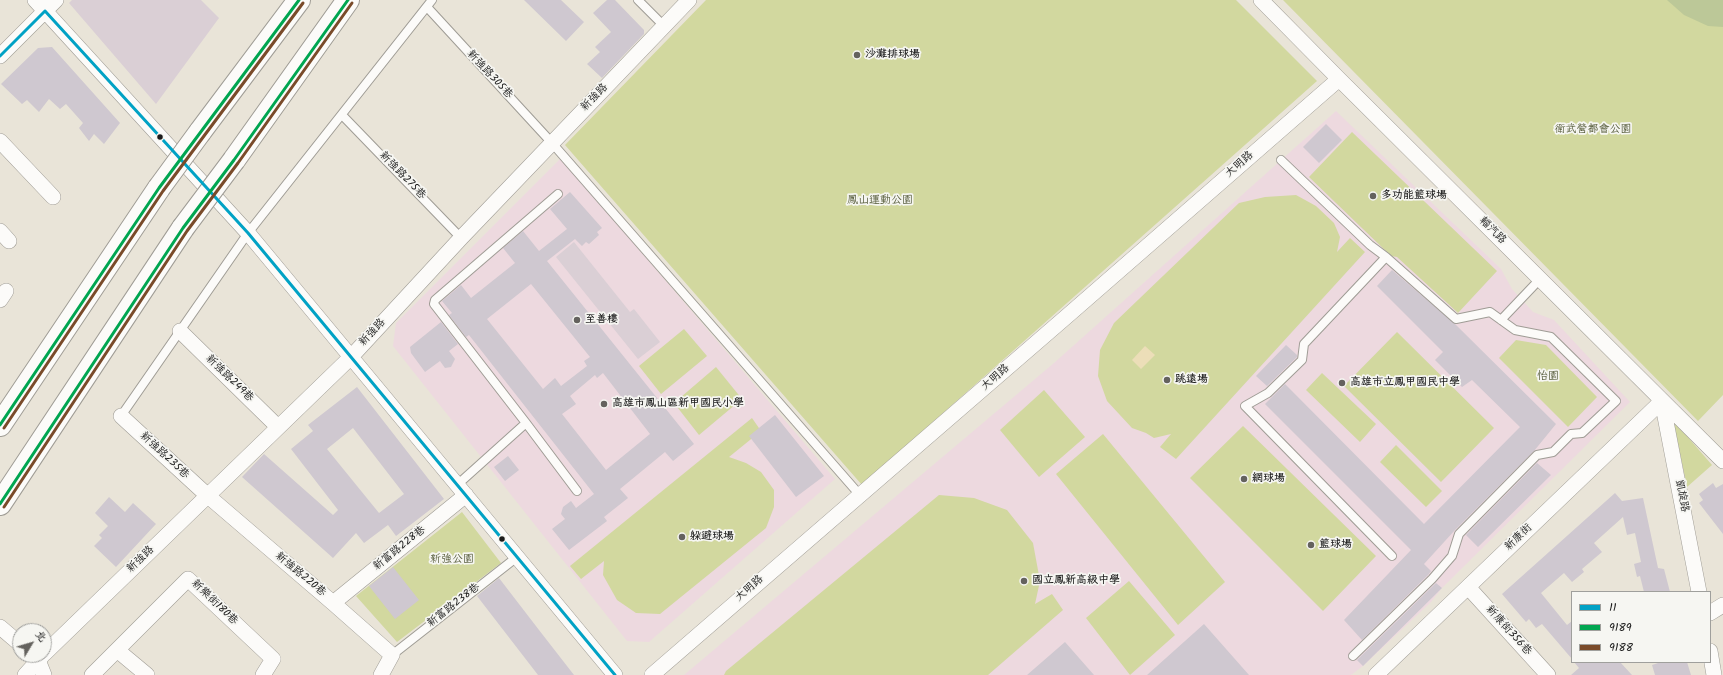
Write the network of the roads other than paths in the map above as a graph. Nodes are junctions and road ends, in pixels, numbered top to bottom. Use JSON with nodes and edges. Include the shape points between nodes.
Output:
{"nodes":[{"id":1,"x":56,"y":0,"type":"edge"},
{"id":2,"x":299,"y":0,"type":"edge"},
{"id":3,"x":348,"y":0,"type":"edge"},
{"id":4,"x":638,"y":0,"type":"edge"},
{"id":5,"x":689,"y":0,"type":"edge"},
{"id":6,"x":1261,"y":0,"type":"edge"},
{"id":7,"x":429,"y":3,"type":"edge"},
{"id":8,"x":40,"y":5,"type":"edge"},
{"id":9,"x":664,"y":26,"type":"junction"},
{"id":10,"x":0,"y":56,"type":"edge"},
{"id":11,"x":1339,"y":79,"type":"junction"},
{"id":12,"x":342,"y":115,"type":"junction"},
{"id":13,"x":0,"y":141,"type":"edge"},
{"id":14,"x":552,"y":143,"type":"junction"},
{"id":15,"x":1281,"y":160,"type":"dead end"},
{"id":16,"x":558,"y":194,"type":"dead end"},
{"id":17,"x":53,"y":197,"type":"dead end"},
{"id":18,"x":248,"y":233,"type":"junction"},
{"id":19,"x":461,"y":238,"type":"junction"},
{"id":20,"x":1386,"y":257,"type":"junction"},
{"id":21,"x":1540,"y":279,"type":"junction"},
{"id":22,"x":1501,"y":320,"type":"junction"},
{"id":23,"x":180,"y":331,"type":"junction"},
{"id":24,"x":351,"y":357,"type":"junction"},
{"id":25,"x":1662,"y":401,"type":"junction"},
{"id":26,"x":121,"y":416,"type":"joint"},
{"id":27,"x":526,"y":423,"type":"junction"},
{"id":28,"x":0,"y":425,"type":"edge"},
{"id":29,"x":278,"y":427,"type":"junction"},
{"id":30,"x":1723,"y":461,"type":"edge"},
{"id":31,"x":462,"y":490,"type":"junction"},
{"id":32,"x":577,"y":491,"type":"dead end"},
{"id":33,"x":859,"y":494,"type":"junction"},
{"id":34,"x":208,"y":496,"type":"junction"},
{"id":35,"x":0,"y":504,"type":"edge"},
{"id":36,"x":1392,"y":556,"type":"dead end"},
{"id":37,"x":517,"y":557,"type":"junction"},
{"id":38,"x":1468,"y":587,"type":"junction"},
{"id":39,"x":1699,"y":591,"type":"edge"},
{"id":40,"x":333,"y":603,"type":"junction"},
{"id":41,"x":1723,"y":605,"type":"edge"},
{"id":42,"x":1711,"y":612,"type":"edge"},
{"id":43,"x":0,"y":627,"type":"edge"},
{"id":44,"x":12,"y":637,"type":"edge"},
{"id":45,"x":52,"y":645,"type":"edge"},
{"id":46,"x":117,"y":650,"type":"junction"},
{"id":47,"x":392,"y":655,"type":"junction"},
{"id":48,"x":1353,"y":656,"type":"dead end"},
{"id":49,"x":1711,"y":657,"type":"edge"},
{"id":50,"x":34,"y":663,"type":"edge"},
{"id":51,"x":41,"y":663,"type":"edge"},
{"id":52,"x":1385,"y":672,"type":"edge"},
{"id":53,"x":25,"y":675,"type":"edge"},
{"id":54,"x":44,"y":675,"type":"edge"},
{"id":55,"x":92,"y":675,"type":"edge"},
{"id":56,"x":146,"y":675,"type":"edge"},
{"id":57,"x":263,"y":675,"type":"edge"},
{"id":58,"x":382,"y":675,"type":"edge"},
{"id":59,"x":616,"y":675,"type":"edge"},
{"id":60,"x":652,"y":675,"type":"edge"},
{"id":61,"x":1548,"y":675,"type":"edge"},
{"id":62,"x":1714,"y":675,"type":"edge"}],
"edges":[{"from":1,"to":8,"type":"street"},
{"from":2,"to":28,"type":"highway","bridge":true,"via":[[159,188]]},
{"from":3,"to":35,"type":"highway","bridge":true,"via":[[183,228]]},
{"from":4,"to":9,"type":"lane"},
{"from":5,"to":9,"type":"street","name":"新強路"},
{"from":6,"to":11,"type":"street","name":"輜汽路"},
{"from":7,"to":12,"type":"lane"},
{"from":7,"to":14,"type":"lane","name":"新強路305巷"},
{"from":8,"to":10,"type":"street"},
{"from":8,"to":18,"type":"street"},
{"from":9,"to":14,"type":"street","name":"新強路"},
{"from":11,"to":21,"type":"street","name":"輜汽路"},
{"from":11,"to":33,"type":"street","name":"大明路"},
{"from":12,"to":18,"type":"lane"},
{"from":12,"to":19,"type":"lane","name":"新強路275巷"},
{"from":13,"to":17,"type":"street"},
{"from":14,"to":19,"type":"street","name":"新強路"},
{"from":14,"to":33,"type":"lane","name":"新強路305巷"},
{"from":15,"to":20,"type":"lane","via":[[1370,245]]},
{"from":16,"to":27,"type":"lane","via":[[435,300],[434,304]]},
{"from":18,"to":23,"type":"lane"},
{"from":18,"to":24,"type":"street"},
{"from":19,"to":24,"type":"street","name":"新強路"},
{"from":20,"to":22,"type":"lane","via":[[1456,319],[1490,312]]},
{"from":20,"to":36,"type":"lane","via":[[1304,344],[1302,360],[1268,393],[1245,406]]},
{"from":21,"to":22,"type":"lane"},
{"from":21,"to":25,"type":"street","name":"輜汽路"},
{"from":22,"to":48,"type":"lane","via":[[1515,330],[1551,337],[1616,401],[1582,433],[1571,434],[1553,452],[1537,455],[1459,534],[1452,556],[1432,579]]},
{"from":23,"to":26,"type":"lane"},
{"from":23,"to":29,"type":"street","name":"新強路249巷"},
{"from":24,"to":29,"type":"street","name":"新強路"},
{"from":24,"to":31,"type":"street"},
{"from":25,"to":30,"type":"street","name":"輜汽路"},
{"from":25,"to":38,"type":"street","name":"新康街"},
{"from":25,"to":39,"type":"street","name":"凱旋路"},
{"from":26,"to":34,"type":"street","name":"新強路235巷"},
{"from":27,"to":31,"type":"lane"},
{"from":27,"to":32,"type":"lane"},
{"from":29,"to":34,"type":"street","name":"新強路"},
{"from":31,"to":37,"type":"street"},
{"from":31,"to":40,"type":"street","name":"新富路228巷"},
{"from":33,"to":60,"type":"street","name":"大明路"},
{"from":34,"to":40,"type":"street","name":"新強路220巷"},
{"from":34,"to":45,"type":"street","name":"新強路"},
{"from":37,"to":47,"type":"lane","name":"新富路238巷"},
{"from":37,"to":59,"type":"street"},
{"from":38,"to":52,"type":"street","name":"新康街"},
{"from":38,"to":61,"type":"street","name":"新康街356巷"},
{"from":40,"to":47,"type":"street","name":"新強路220巷"},
{"from":41,"to":42,"type":"street"},
{"from":43,"to":44,"type":"street"},
{"from":46,"to":55,"type":"street","name":"新樂街180巷"},
{"from":46,"to":56,"type":"street"},
{"from":46,"to":57,"type":"street","name":"新樂街180巷","via":[[188,579],[273,659]]},
{"from":47,"to":58,"type":"street"},
{"from":49,"to":62,"type":"street"},
{"from":50,"to":53,"type":"street","name":"新強路"},
{"from":51,"to":54,"type":"street"}]}
